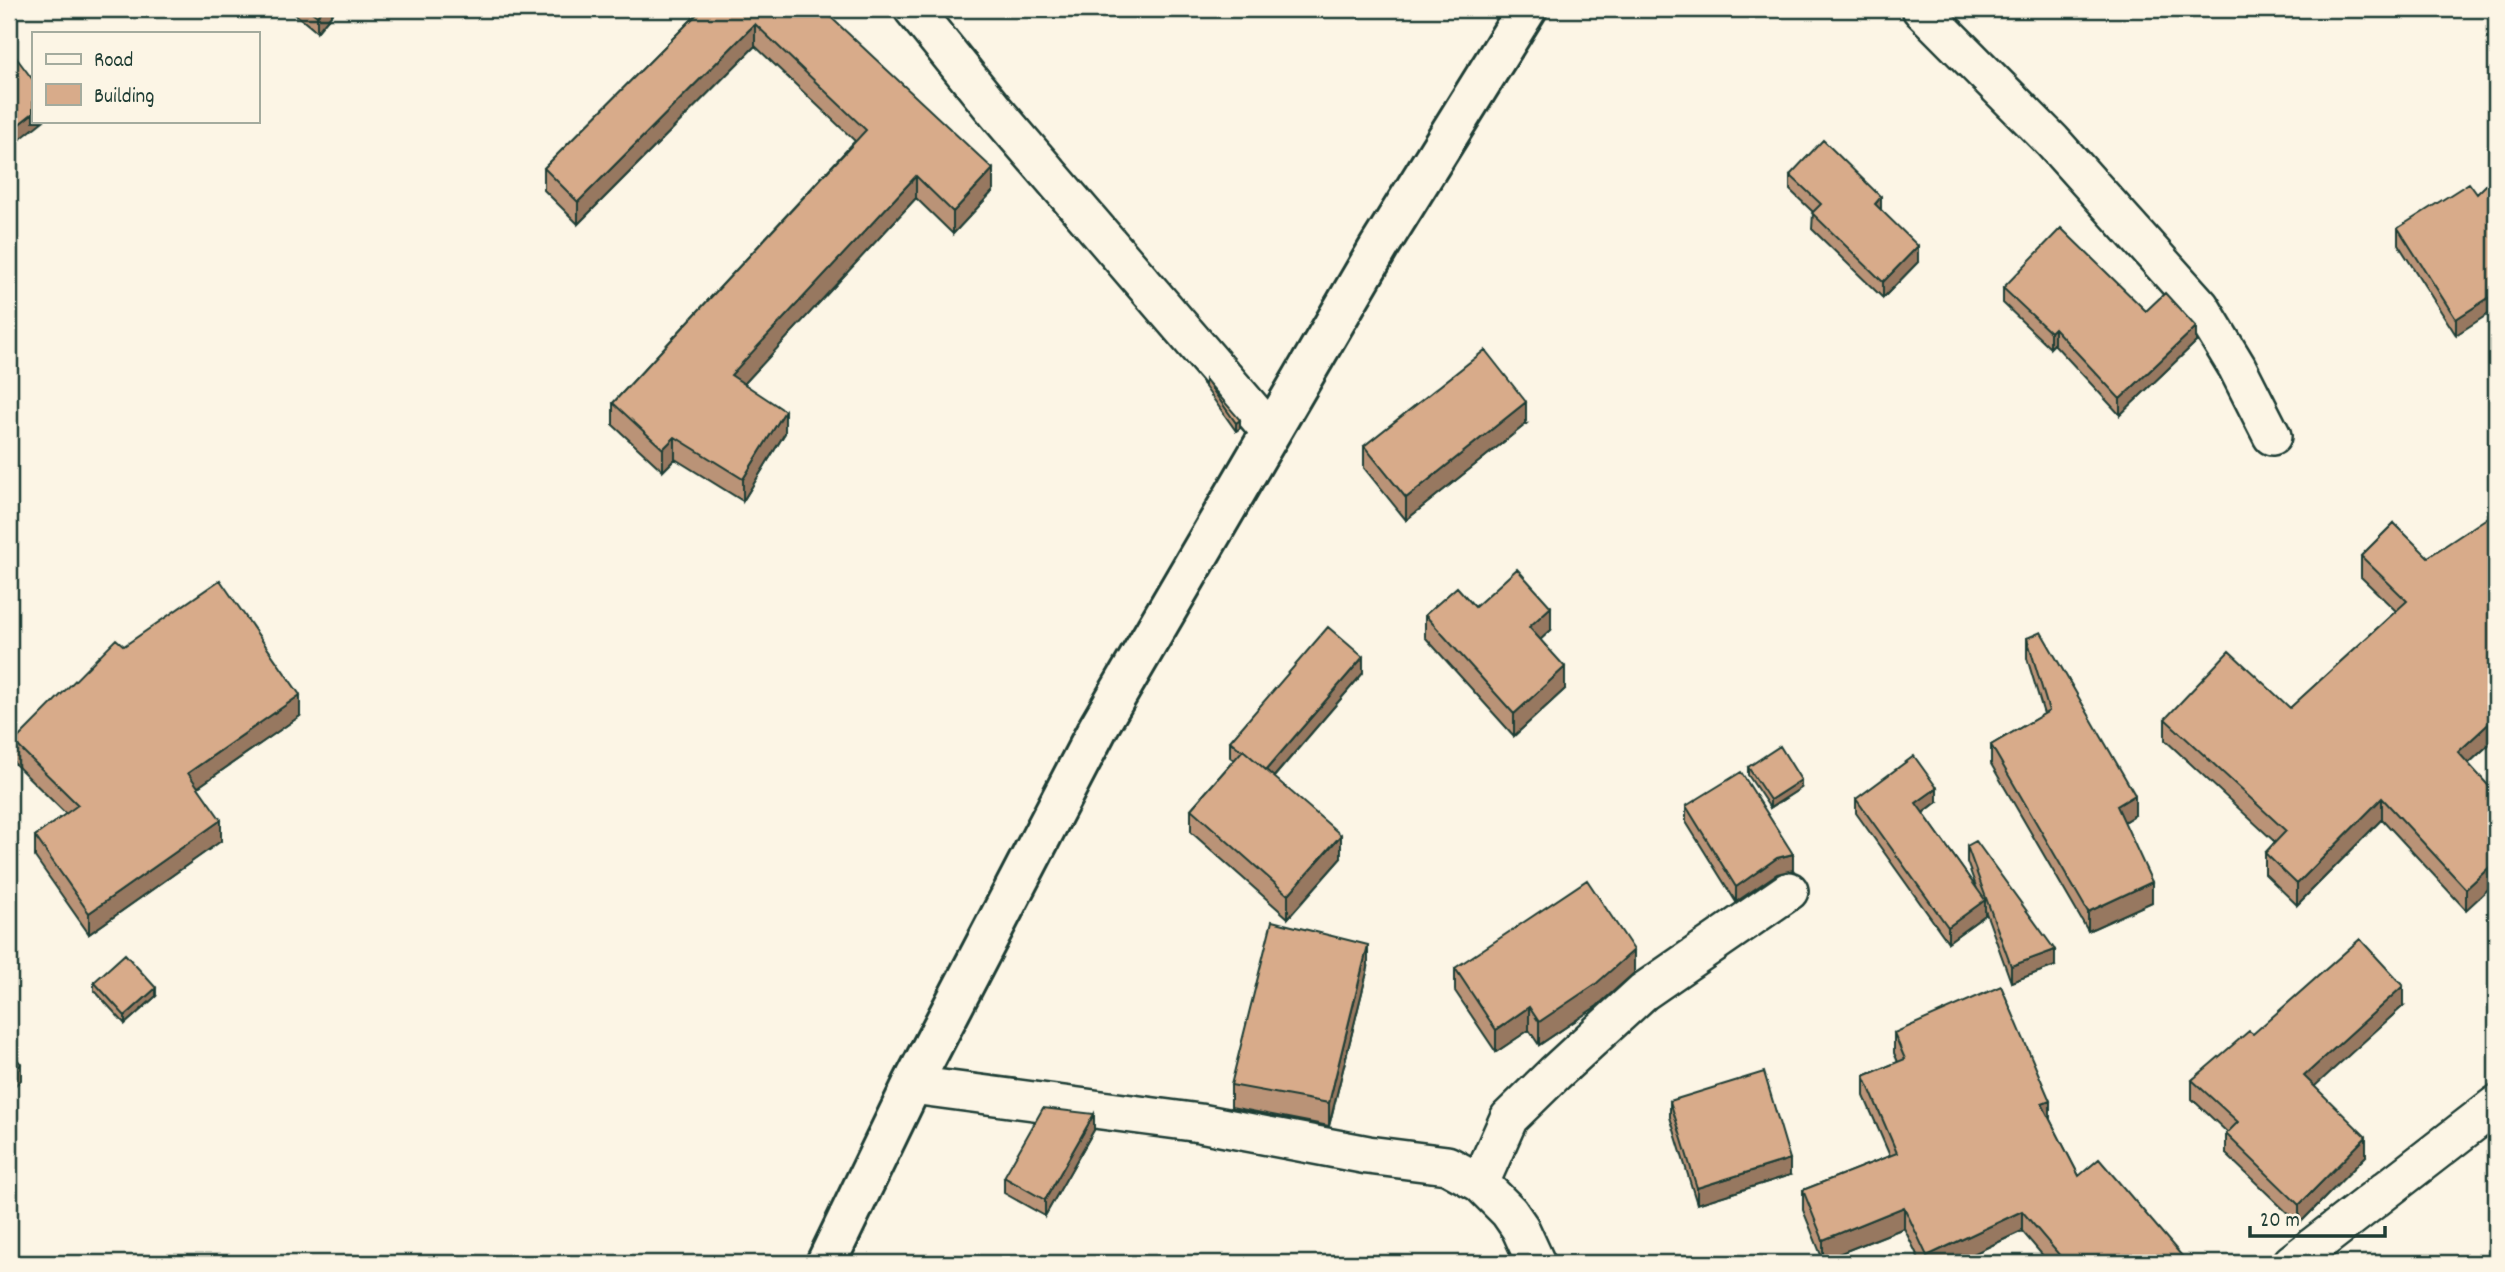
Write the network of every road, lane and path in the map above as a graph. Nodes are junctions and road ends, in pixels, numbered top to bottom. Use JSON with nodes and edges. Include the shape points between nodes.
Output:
{"nodes":[{"id":1,"x":913,"y":9,"type":"edge"},
{"id":2,"x":1527,"y":9,"type":"edge"},
{"id":3,"x":1921,"y":9,"type":"edge"},
{"id":4,"x":1271,"y":432,"type":"junction"},
{"id":5,"x":2272,"y":436,"type":"dead end"},
{"id":6,"x":1790,"y":891,"type":"dead end"},
{"id":7,"x":912,"y":1085,"type":"junction"},
{"id":8,"x":2496,"y":1105,"type":"edge"},
{"id":9,"x":1479,"y":1183,"type":"junction"},
{"id":10,"x":826,"y":1263,"type":"edge"},
{"id":11,"x":1536,"y":1263,"type":"edge"},
{"id":12,"x":2292,"y":1263,"type":"edge"}],
"edges":[{"from":1,"to":4,"type":"street"},
{"from":2,"to":4,"type":"street"},
{"from":3,"to":5,"type":"street","via":[[2052,141],[2200,306]]},
{"from":4,"to":7,"type":"street","via":[[1098,728]]},
{"from":6,"to":9,"type":"street","via":[[1643,992],[1555,1073],[1509,1118]]},
{"from":7,"to":9,"type":"street","via":[[1200,1123],[1447,1165]]},
{"from":7,"to":10,"type":"street"},
{"from":8,"to":12,"type":"street"},
{"from":9,"to":11,"type":"street","via":[[1509,1212]]}]}
